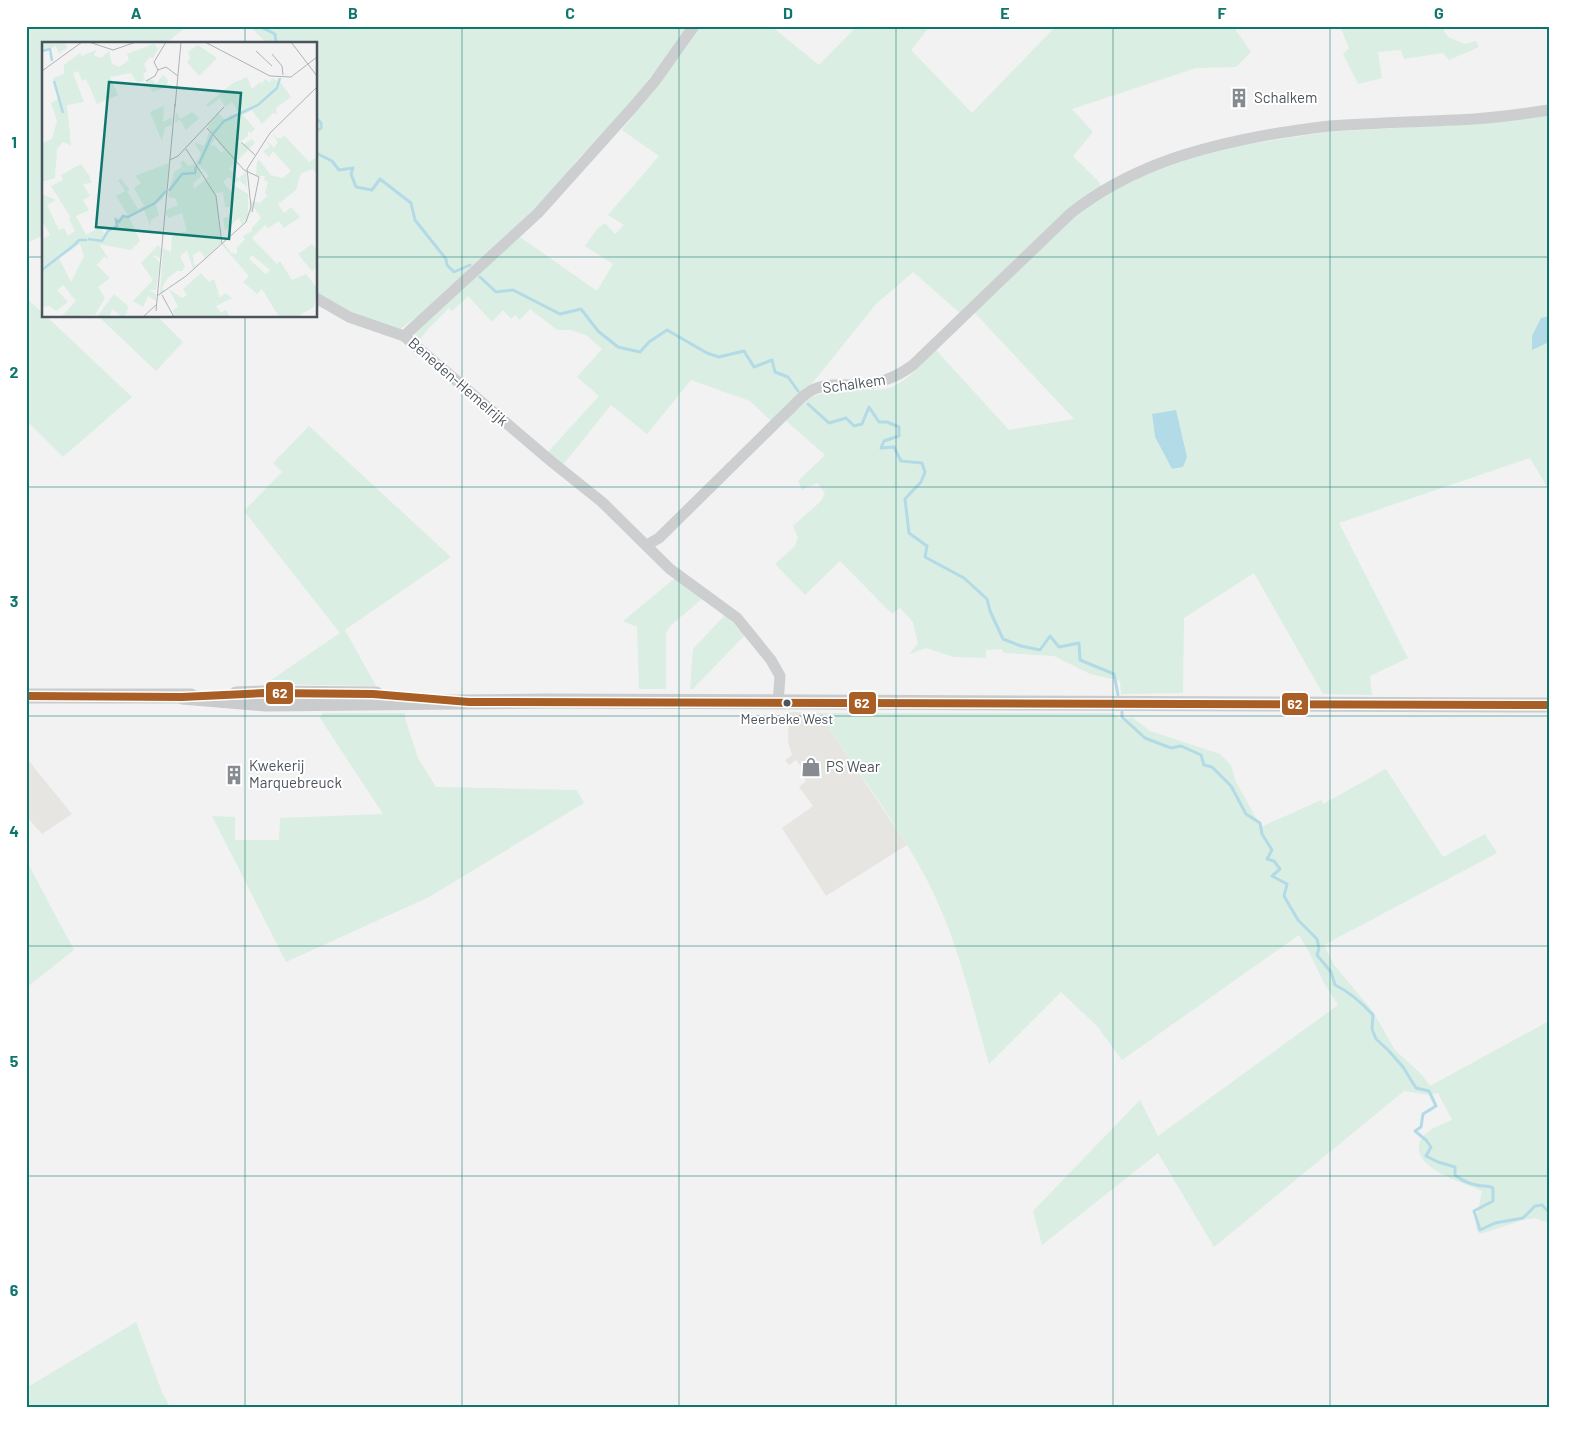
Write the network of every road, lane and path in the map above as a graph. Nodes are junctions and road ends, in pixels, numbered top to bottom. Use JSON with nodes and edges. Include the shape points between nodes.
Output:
{"nodes":[{"id":1,"x":694,"y":26,"type":"edge"},
{"id":2,"x":1549,"y":110,"type":"edge"},
{"id":3,"x":318,"y":299,"type":"edge"},
{"id":4,"x":404,"y":336,"type":"junction"},
{"id":5,"x":647,"y":546,"type":"junction"},
{"id":6,"x":26,"y":696,"type":"edge"},
{"id":7,"x":778,"y":703,"type":"junction"},
{"id":8,"x":1549,"y":705,"type":"edge"}],
"edges":[{"from":1,"to":4,"type":"street","name":"Beneden-Hemelrijk","via":[[655,81],[538,213]]},
{"from":2,"to":5,"type":"street","name":"Schalkem","via":[[1456,120],[1312,128],[1210,146],[1131,175],[1071,212],[901,374],[875,383],[825,386],[810,391],[660,538]]},
{"from":3,"to":4,"type":"street","via":[[349,316]]},
{"from":4,"to":5,"type":"street","name":"Beneden-Hemelrijk","via":[[602,502]]},
{"from":5,"to":7,"type":"street","name":"Beneden-Hemelrijk","via":[[670,569],[737,618],[780,676]]},
{"from":6,"to":7,"type":"main road","via":[[182,697],[266,704]]},
{"from":7,"to":8,"type":"main road"}]}
